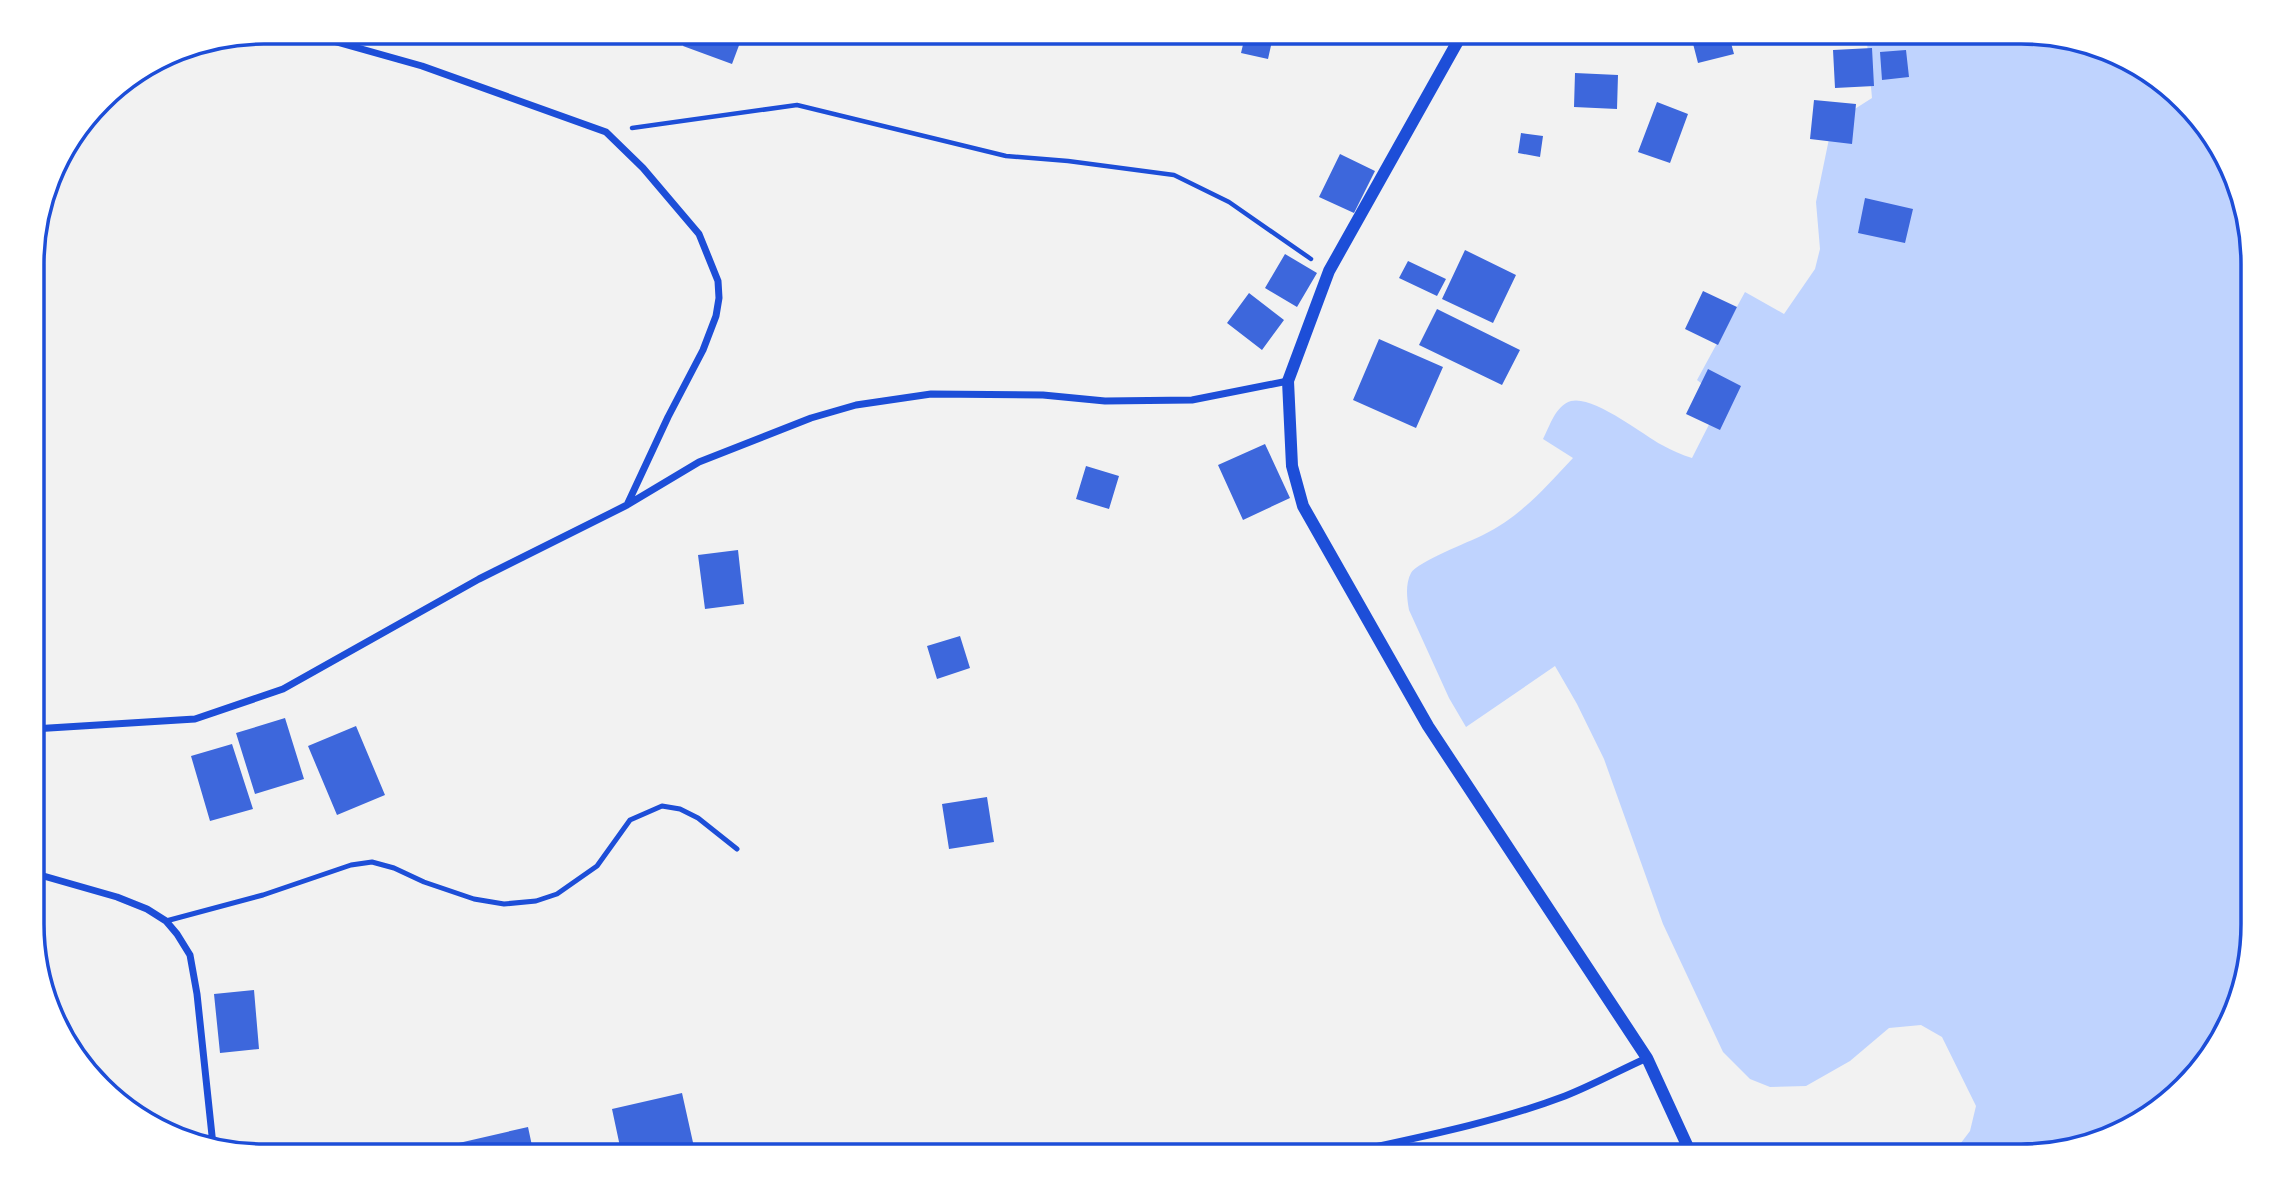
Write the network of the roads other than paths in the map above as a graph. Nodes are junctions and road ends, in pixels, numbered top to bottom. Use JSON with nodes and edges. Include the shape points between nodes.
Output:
{"nodes":[{"id":1,"x":344,"y":44,"type":"edge"},
{"id":2,"x":1456,"y":44,"type":"edge"},
{"id":3,"x":1288,"y":381,"type":"junction"},
{"id":4,"x":627,"y":505,"type":"junction"},
{"id":5,"x":44,"y":728,"type":"edge"},
{"id":6,"x":737,"y":849,"type":"dead end"},
{"id":7,"x":44,"y":876,"type":"edge"},
{"id":8,"x":166,"y":921,"type":"junction"},
{"id":9,"x":1647,"y":1058,"type":"junction"},
{"id":10,"x":212,"y":1138,"type":"edge"},
{"id":11,"x":1390,"y":1144,"type":"edge"},
{"id":12,"x":1686,"y":1144,"type":"edge"}],
"edges":[{"from":1,"to":4,"type":"street","via":[[422,66],[607,132],[699,234],[718,281],[716,316]]},
{"from":2,"to":3,"type":"street","via":[[1329,271]]},
{"from":3,"to":4,"type":"street","via":[[1192,400],[931,394],[856,405],[710,457]]},
{"from":3,"to":9,"type":"street","via":[[1292,466],[1303,506],[1428,726]]},
{"from":4,"to":5,"type":"street","via":[[480,579],[283,689],[195,719]]},
{"from":6,"to":8,"type":"lane","via":[[698,818],[680,808],[662,806],[630,820],[597,866],[557,894],[536,901],[504,904],[474,900],[372,862],[351,864],[263,895]]},
{"from":7,"to":8,"type":"street","via":[[117,897]]},
{"from":8,"to":10,"type":"street","via":[[190,955]]},
{"from":9,"to":11,"type":"street","via":[[1565,1096]]},
{"from":9,"to":12,"type":"street"}]}
